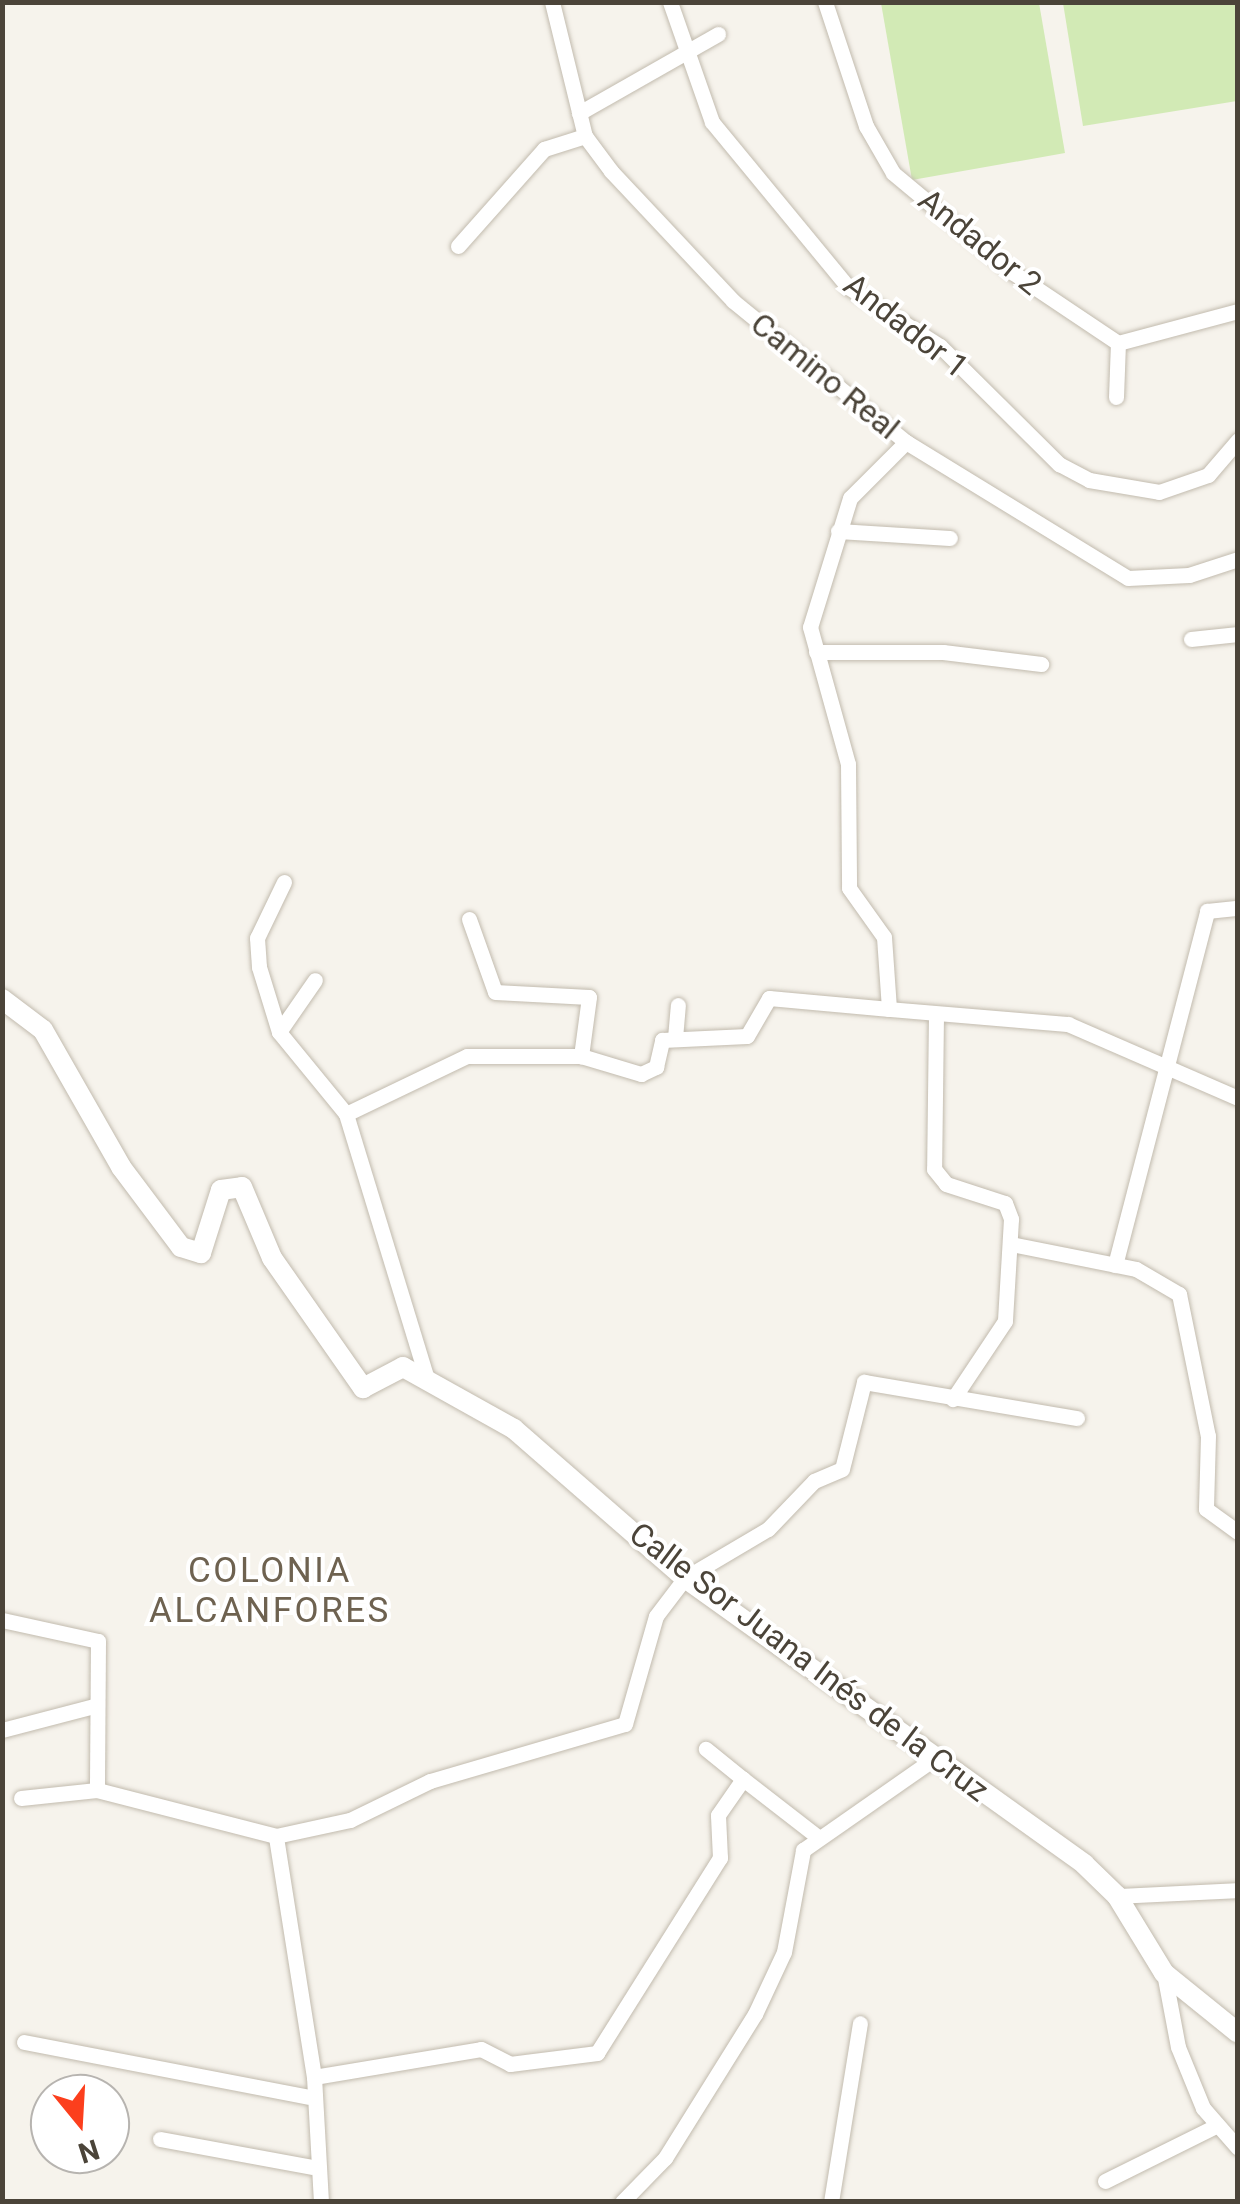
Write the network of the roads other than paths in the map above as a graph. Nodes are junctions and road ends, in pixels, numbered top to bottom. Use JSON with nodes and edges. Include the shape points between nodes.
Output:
{"nodes":[{"id":1,"x":552,"y":2,"type":"edge"},
{"id":2,"x":670,"y":2,"type":"edge"},
{"id":3,"x":825,"y":2,"type":"edge"},
{"id":4,"x":718,"y":34,"type":"dead end"},
{"id":5,"x":686,"y":58,"type":"junction"},
{"id":6,"x":579,"y":113,"type":"junction"},
{"id":7,"x":585,"y":136,"type":"junction"},
{"id":8,"x":458,"y":246,"type":"dead end"},
{"id":9,"x":1238,"y":310,"type":"edge"},
{"id":10,"x":1118,"y":343,"type":"junction"},
{"id":11,"x":1116,"y":397,"type":"dead end"},
{"id":12,"x":1238,"y":440,"type":"edge"},
{"id":13,"x":906,"y":442,"type":"junction"},
{"id":14,"x":838,"y":531,"type":"junction"},
{"id":15,"x":950,"y":538,"type":"dead end"},
{"id":16,"x":1238,"y":559,"type":"edge"},
{"id":17,"x":1238,"y":634,"type":"edge"},
{"id":18,"x":1191,"y":639,"type":"dead end"},
{"id":19,"x":816,"y":652,"type":"junction"},
{"id":20,"x":1041,"y":664,"type":"dead end"},
{"id":21,"x":284,"y":882,"type":"dead end"},
{"id":22,"x":1238,"y":908,"type":"edge"},
{"id":23,"x":469,"y":919,"type":"dead end"},
{"id":24,"x":315,"y":980,"type":"dead end"},
{"id":25,"x":2,"y":999,"type":"edge"},
{"id":26,"x":678,"y":1005,"type":"dead end"},
{"id":27,"x":890,"y":1009,"type":"junction"},
{"id":28,"x":936,"y":1015,"type":"junction"},
{"id":29,"x":279,"y":1032,"type":"junction"},
{"id":30,"x":675,"y":1038,"type":"junction"},
{"id":31,"x":581,"y":1056,"type":"junction"},
{"id":32,"x":1168,"y":1070,"type":"junction"},
{"id":33,"x":1238,"y":1098,"type":"edge"},
{"id":34,"x":346,"y":1114,"type":"junction"},
{"id":35,"x":1011,"y":1244,"type":"junction"},
{"id":36,"x":1115,"y":1265,"type":"junction"},
{"id":37,"x":426,"y":1376,"type":"junction"},
{"id":38,"x":954,"y":1399,"type":"junction"},
{"id":39,"x":1077,"y":1418,"type":"dead end"},
{"id":40,"x":1238,"y":1532,"type":"edge"},
{"id":41,"x":685,"y":1578,"type":"junction"},
{"id":42,"x":2,"y":1620,"type":"edge"},
{"id":43,"x":21,"y":1624,"type":"junction"},
{"id":44,"x":2,"y":1629,"type":"edge"},
{"id":45,"x":94,"y":1706,"type":"junction"},
{"id":46,"x":2,"y":1730,"type":"edge"},
{"id":47,"x":706,"y":1748,"type":"dead end"},
{"id":48,"x":939,"y":1755,"type":"junction"},
{"id":49,"x":743,"y":1779,"type":"junction"},
{"id":50,"x":96,"y":1790,"type":"junction"},
{"id":51,"x":21,"y":1798,"type":"dead end"},
{"id":52,"x":276,"y":1836,"type":"junction"},
{"id":53,"x":819,"y":1838,"type":"junction"},
{"id":54,"x":1238,"y":1890,"type":"edge"},
{"id":55,"x":1117,"y":1896,"type":"junction"},
{"id":56,"x":1164,"y":1974,"type":"junction"},
{"id":57,"x":860,"y":2023,"type":"dead end"},
{"id":58,"x":1238,"y":2033,"type":"edge"},
{"id":59,"x":24,"y":2042,"type":"dead end"},
{"id":60,"x":314,"y":2077,"type":"junction"},
{"id":61,"x":309,"y":2096,"type":"junction"},
{"id":62,"x":1216,"y":2126,"type":"junction"},
{"id":63,"x":160,"y":2140,"type":"dead end"},
{"id":64,"x":1238,"y":2148,"type":"edge"},
{"id":65,"x":312,"y":2167,"type":"junction"},
{"id":66,"x":1105,"y":2181,"type":"dead end"},
{"id":67,"x":320,"y":2202,"type":"edge"},
{"id":68,"x":622,"y":2202,"type":"edge"},
{"id":69,"x":831,"y":2202,"type":"edge"}],
"edges":[{"from":1,"to":6,"type":"street","name":"Camino Real"},
{"from":2,"to":5,"type":"street","name":"Andador 1"},
{"from":3,"to":10,"type":"street","name":"Andador 2","via":[[866,126],[893,172],[1012,272]]},
{"from":4,"to":5,"type":"street"},
{"from":5,"to":6,"type":"street"},
{"from":5,"to":12,"type":"street","name":"Andador 1","via":[[712,122],[848,287],[940,346],[1059,464],[1089,480],[1159,492],[1208,475]]},
{"from":6,"to":7,"type":"street","name":"Camino Real"},
{"from":7,"to":8,"type":"street","via":[[544,149]]},
{"from":7,"to":13,"type":"street","name":"Camino Real","via":[[700,270]]},
{"from":9,"to":10,"type":"street"},
{"from":10,"to":11,"type":"street"},
{"from":13,"to":14,"type":"street","via":[[850,498]]},
{"from":13,"to":16,"type":"street","name":"Camino Real","via":[[1128,578],[1189,575]]},
{"from":14,"to":15,"type":"street"},
{"from":14,"to":19,"type":"street","via":[[814,608]]},
{"from":17,"to":18,"type":"street"},
{"from":19,"to":20,"type":"street","via":[[944,652]]},
{"from":19,"to":27,"type":"street","via":[[848,764],[850,888],[884,937]]},
{"from":21,"to":29,"type":"street","via":[[257,938]]},
{"from":22,"to":32,"type":"street","via":[[1207,911]]},
{"from":23,"to":31,"type":"street","via":[[494,992],[589,997]]},
{"from":24,"to":29,"type":"street"},
{"from":25,"to":37,"type":"street","via":[[43,1030],[120,1167],[182,1247],[200,1253],[220,1190],[242,1187],[272,1258],[363,1388],[378,1387],[389,1368]]},
{"from":26,"to":30,"type":"street"},
{"from":27,"to":28,"type":"street"},
{"from":27,"to":30,"type":"street","via":[[769,998],[747,1036]]},
{"from":28,"to":32,"type":"street","via":[[1068,1024]]},
{"from":28,"to":35,"type":"street","via":[[934,1169],[946,1184],[1005,1203]]},
{"from":29,"to":34,"type":"street"},
{"from":30,"to":31,"type":"street","via":[[662,1040],[656,1067],[642,1074]]},
{"from":31,"to":34,"type":"street","via":[[467,1056]]},
{"from":32,"to":33,"type":"street"},
{"from":32,"to":36,"type":"street"},
{"from":34,"to":37,"type":"street"},
{"from":35,"to":36,"type":"street"},
{"from":35,"to":38,"type":"street","via":[[1005,1321]]},
{"from":36,"to":40,"type":"street","via":[[1179,1294],[1208,1436],[1206,1509],[1214,1521]]},
{"from":37,"to":41,"type":"street","name":"Calle Sor Juana Inés de la Cruz","via":[[514,1429]]},
{"from":38,"to":39,"type":"street"},
{"from":38,"to":41,"type":"street","via":[[864,1382],[842,1469],[814,1481],[768,1529]]},
{"from":41,"to":48,"type":"street","name":"Calle Sor Juana Inés de la Cruz"},
{"from":41,"to":52,"type":"street","via":[[656,1616],[625,1724],[430,1781],[350,1820]]},
{"from":42,"to":43,"type":"street"},
{"from":43,"to":44,"type":"street"},
{"from":43,"to":45,"type":"street","via":[[98,1640]]},
{"from":45,"to":46,"type":"street"},
{"from":45,"to":50,"type":"street"},
{"from":47,"to":49,"type":"street"},
{"from":48,"to":53,"type":"street"},
{"from":48,"to":55,"type":"street","name":"Calle Sor Juana Inés de la Cruz"},
{"from":49,"to":53,"type":"street"},
{"from":49,"to":60,"type":"street","via":[[718,1815],[720,1858],[589,2059],[510,2064],[492,2048]]},
{"from":50,"to":51,"type":"street"},
{"from":50,"to":52,"type":"street"},
{"from":52,"to":60,"type":"street"},
{"from":53,"to":68,"type":"street","via":[[794,1868],[784,1952],[755,2014],[665,2158]]},
{"from":54,"to":55,"type":"street"},
{"from":55,"to":56,"type":"street","name":"Calle Sor Juana Inés de la Cruz"},
{"from":56,"to":58,"type":"street","name":"Calle Sor Juana Inés de la Cruz"},
{"from":56,"to":62,"type":"street","via":[[1178,2047]]},
{"from":57,"to":69,"type":"street"},
{"from":59,"to":61,"type":"street"},
{"from":60,"to":61,"type":"street"},
{"from":61,"to":65,"type":"street"},
{"from":62,"to":64,"type":"street"},
{"from":62,"to":66,"type":"street"},
{"from":63,"to":65,"type":"street"},
{"from":65,"to":67,"type":"street"}]}
